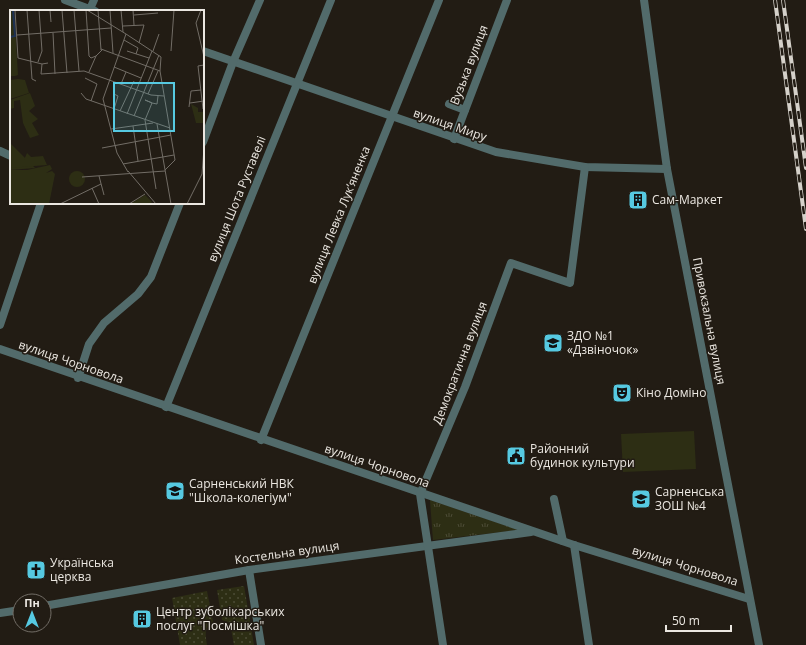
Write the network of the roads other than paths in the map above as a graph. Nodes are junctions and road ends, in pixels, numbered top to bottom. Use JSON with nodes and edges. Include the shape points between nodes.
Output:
{"nodes":[{"id":1,"x":65,"y":0,"type":"edge"},
{"id":2,"x":94,"y":0,"type":"edge"},
{"id":3,"x":260,"y":0,"type":"edge"},
{"id":4,"x":331,"y":0,"type":"edge"},
{"id":5,"x":439,"y":0,"type":"edge"},
{"id":6,"x":508,"y":0,"type":"edge"},
{"id":7,"x":644,"y":0,"type":"edge"},
{"id":8,"x":92,"y":10,"type":"edge"},
{"id":9,"x":204,"y":51,"type":"edge"},
{"id":10,"x":233,"y":62,"type":"junction"},
{"id":11,"x":297,"y":83,"type":"junction"},
{"id":12,"x":449,"y":104,"type":"dead end"},
{"id":13,"x":465,"y":110,"type":"junction"},
{"id":14,"x":391,"y":117,"type":"junction"},
{"id":15,"x":204,"y":139,"type":"edge"},
{"id":16,"x":454,"y":139,"type":"junction"},
{"id":17,"x":0,"y":151,"type":"edge"},
{"id":18,"x":10,"y":156,"type":"edge"},
{"id":19,"x":585,"y":167,"type":"junction"},
{"id":20,"x":667,"y":169,"type":"junction"},
{"id":21,"x":41,"y":204,"type":"edge"},
{"id":22,"x":180,"y":204,"type":"edge"},
{"id":23,"x":0,"y":325,"type":"edge"},
{"id":24,"x":0,"y":350,"type":"edge"},
{"id":25,"x":78,"y":378,"type":"junction"},
{"id":26,"x":166,"y":408,"type":"junction"},
{"id":27,"x":261,"y":440,"type":"junction"},
{"id":28,"x":420,"y":494,"type":"junction"},
{"id":29,"x":554,"y":499,"type":"dead end"},
{"id":30,"x":534,"y":531,"type":"junction"},
{"id":31,"x":563,"y":541,"type":"junction"},
{"id":32,"x":574,"y":545,"type":"junction"},
{"id":33,"x":427,"y":547,"type":"junction"},
{"id":34,"x":249,"y":570,"type":"junction"},
{"id":35,"x":749,"y":599,"type":"junction"},
{"id":36,"x":52,"y":605,"type":"edge"},
{"id":37,"x":12,"y":611,"type":"edge"},
{"id":38,"x":0,"y":613,"type":"edge"},
{"id":39,"x":261,"y":645,"type":"edge"},
{"id":40,"x":443,"y":645,"type":"edge"},
{"id":41,"x":589,"y":645,"type":"edge"},
{"id":42,"x":759,"y":645,"type":"edge"}],
"edges":[{"from":1,"to":8,"type":"street"},
{"from":2,"to":8,"type":"street"},
{"from":3,"to":10,"type":"street"},
{"from":4,"to":11,"type":"street","name":"вулиця Шота Руставелі"},
{"from":5,"to":14,"type":"street","name":"вулиця Левка Лукʼяненка"},
{"from":6,"to":13,"type":"street","name":"Вузька вулиця"},
{"from":7,"to":20,"type":"street","name":"Привокзальна вулиця"},
{"from":9,"to":10,"type":"street","name":"вулиця Миру"},
{"from":10,"to":11,"type":"street","name":"вулиця Миру"},
{"from":10,"to":15,"type":"street"},
{"from":11,"to":14,"type":"street","name":"вулиця Миру"},
{"from":11,"to":26,"type":"street","name":"вулиця Шота Руставелі"},
{"from":12,"to":13,"type":"street"},
{"from":13,"to":16,"type":"street","name":"Вузька вулиця"},
{"from":14,"to":16,"type":"street","name":"вулиця Миру"},
{"from":14,"to":27,"type":"street","name":"вулиця Левка Лукʼяненка"},
{"from":16,"to":19,"type":"street","name":"вулиця Миру","via":[[496,152]]},
{"from":17,"to":18,"type":"street"},
{"from":19,"to":20,"type":"street","name":"вулиця Миру"},
{"from":19,"to":28,"type":"street","name":"Демократична вулиця","via":[[570,283],[507,262],[465,387]]},
{"from":20,"to":35,"type":"street","name":"Привокзальна вулиця"},
{"from":21,"to":23,"type":"street"},
{"from":22,"to":25,"type":"street","via":[[151,277],[138,294],[104,323],[89,344]]},
{"from":24,"to":25,"type":"street","name":"вулиця Чорновола"},
{"from":25,"to":26,"type":"street","name":"вулиця Чорновола"},
{"from":26,"to":27,"type":"street","name":"вулиця Чорновола"},
{"from":27,"to":28,"type":"street","name":"вулиця Чорновола"},
{"from":28,"to":30,"type":"street","name":"вулиця Чорновола"},
{"from":28,"to":33,"type":"street"},
{"from":29,"to":31,"type":"street"},
{"from":30,"to":31,"type":"street","name":"вулиця Чорновола"},
{"from":30,"to":33,"type":"street","name":"Костельна вулиця"},
{"from":31,"to":32,"type":"street","name":"вулиця Чорновола"},
{"from":32,"to":35,"type":"street","name":"вулиця Чорновола"},
{"from":32,"to":41,"type":"street"},
{"from":33,"to":34,"type":"street","name":"Костельна вулиця"},
{"from":33,"to":40,"type":"street"},
{"from":34,"to":36,"type":"street","name":"Костельна вулиця"},
{"from":34,"to":39,"type":"street"},
{"from":35,"to":42,"type":"street","name":"Привокзальна вулиця"},
{"from":37,"to":38,"type":"street"}]}
